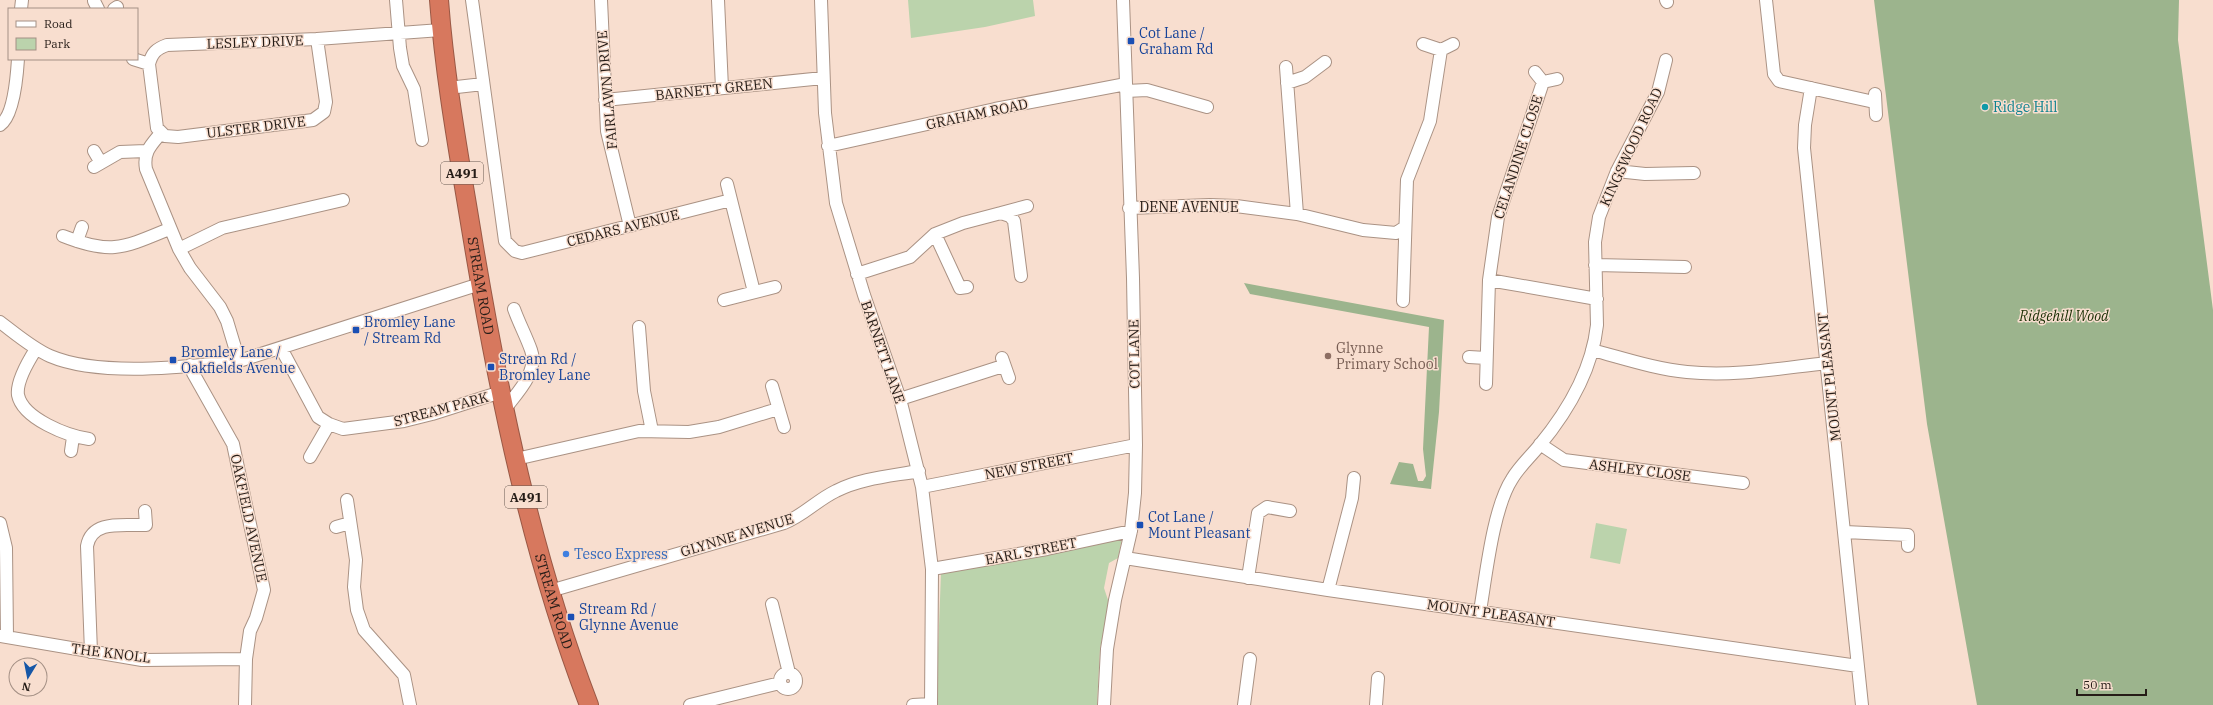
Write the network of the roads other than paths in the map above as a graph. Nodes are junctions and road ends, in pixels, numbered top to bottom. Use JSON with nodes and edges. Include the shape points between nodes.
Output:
{"nodes":[{"id":1,"x":396,"y":0,"type":"edge"},
{"id":2,"x":439,"y":0,"type":"edge"},
{"id":3,"x":472,"y":0,"type":"edge"},
{"id":4,"x":601,"y":0,"type":"edge"},
{"id":5,"x":718,"y":0,"type":"edge"},
{"id":6,"x":821,"y":0,"type":"edge"},
{"id":7,"x":1123,"y":0,"type":"edge"},
{"id":8,"x":1766,"y":0,"type":"edge"},
{"id":9,"x":441,"y":30,"type":"junction"},
{"id":10,"x":397,"y":33,"type":"junction"},
{"id":11,"x":317,"y":39,"type":"junction"},
{"id":12,"x":1423,"y":44,"type":"dead end"},
{"id":13,"x":1453,"y":44,"type":"dead end"},
{"id":14,"x":1441,"y":50,"type":"junction"},
{"id":15,"x":18,"y":60,"type":"edge"},
{"id":16,"x":135,"y":60,"type":"edge"},
{"id":17,"x":1666,"y":60,"type":"dead end"},
{"id":18,"x":1326,"y":62,"type":"dead end"},
{"id":19,"x":149,"y":64,"type":"junction"},
{"id":20,"x":1286,"y":67,"type":"dead end"},
{"id":21,"x":1535,"y":72,"type":"dead end"},
{"id":22,"x":823,"y":78,"type":"junction"},
{"id":23,"x":1558,"y":79,"type":"dead end"},
{"id":24,"x":1543,"y":82,"type":"junction"},
{"id":25,"x":1287,"y":83,"type":"junction"},
{"id":26,"x":483,"y":84,"type":"junction"},
{"id":27,"x":1126,"y":87,"type":"junction"},
{"id":28,"x":448,"y":88,"type":"junction"},
{"id":29,"x":722,"y":88,"type":"junction"},
{"id":30,"x":1811,"y":88,"type":"junction"},
{"id":31,"x":605,"y":100,"type":"junction"},
{"id":32,"x":1208,"y":106,"type":"dead end"},
{"id":33,"x":1876,"y":115,"type":"dead end"},
{"id":34,"x":0,"y":125,"type":"edge"},
{"id":35,"x":161,"y":133,"type":"junction"},
{"id":36,"x":422,"y":140,"type":"dead end"},
{"id":37,"x":828,"y":146,"type":"junction"},
{"id":38,"x":94,"y":151,"type":"dead end"},
{"id":39,"x":146,"y":151,"type":"junction"},
{"id":40,"x":1617,"y":171,"type":"junction"},
{"id":41,"x":1695,"y":172,"type":"dead end"},
{"id":42,"x":727,"y":184,"type":"dead end"},
{"id":43,"x":343,"y":200,"type":"dead end"},
{"id":44,"x":731,"y":200,"type":"junction"},
{"id":45,"x":1027,"y":206,"type":"dead end"},
{"id":46,"x":1129,"y":208,"type":"junction"},
{"id":47,"x":1002,"y":213,"type":"junction"},
{"id":48,"x":1297,"y":214,"type":"junction"},
{"id":49,"x":630,"y":226,"type":"junction"},
{"id":50,"x":82,"y":227,"type":"dead end"},
{"id":51,"x":1405,"y":227,"type":"junction"},
{"id":52,"x":169,"y":229,"type":"junction"},
{"id":53,"x":935,"y":234,"type":"junction"},
{"id":54,"x":63,"y":236,"type":"dead end"},
{"id":55,"x":77,"y":241,"type":"junction"},
{"id":56,"x":179,"y":249,"type":"junction"},
{"id":57,"x":1595,"y":266,"type":"junction"},
{"id":58,"x":1687,"y":266,"type":"dead end"},
{"id":59,"x":857,"y":274,"type":"junction"},
{"id":60,"x":1021,"y":276,"type":"dead end"},
{"id":61,"x":1489,"y":280,"type":"junction"},
{"id":62,"x":480,"y":284,"type":"junction"},
{"id":63,"x":775,"y":287,"type":"dead end"},
{"id":64,"x":967,"y":287,"type":"dead end"},
{"id":65,"x":754,"y":292,"type":"junction"},
{"id":66,"x":1597,"y":298,"type":"junction"},
{"id":67,"x":724,"y":300,"type":"dead end"},
{"id":68,"x":1402,"y":301,"type":"dead end"},
{"id":69,"x":514,"y":309,"type":"dead end"},
{"id":70,"x":0,"y":322,"type":"edge"},
{"id":71,"x":639,"y":327,"type":"dead end"},
{"id":72,"x":281,"y":348,"type":"junction"},
{"id":73,"x":36,"y":349,"type":"junction"},
{"id":74,"x":1592,"y":350,"type":"junction"},
{"id":75,"x":1469,"y":358,"type":"dead end"},
{"id":76,"x":1486,"y":358,"type":"junction"},
{"id":77,"x":239,"y":361,"type":"junction"},
{"id":78,"x":1827,"y":363,"type":"junction"},
{"id":79,"x":190,"y":365,"type":"junction"},
{"id":80,"x":1009,"y":378,"type":"dead end"},
{"id":81,"x":1486,"y":384,"type":"dead end"},
{"id":82,"x":772,"y":386,"type":"dead end"},
{"id":83,"x":501,"y":392,"type":"junction"},
{"id":84,"x":900,"y":399,"type":"junction"},
{"id":85,"x":778,"y":409,"type":"junction"},
{"id":86,"x":504,"y":410,"type":"junction"},
{"id":87,"x":329,"y":424,"type":"junction"},
{"id":88,"x":784,"y":427,"type":"dead end"},
{"id":89,"x":652,"y":431,"type":"junction"},
{"id":90,"x":73,"y":437,"type":"junction"},
{"id":91,"x":89,"y":440,"type":"dead end"},
{"id":92,"x":1540,"y":444,"type":"junction"},
{"id":93,"x":1136,"y":445,"type":"junction"},
{"id":94,"x":71,"y":451,"type":"dead end"},
{"id":95,"x":310,"y":457,"type":"dead end"},
{"id":96,"x":516,"y":459,"type":"junction"},
{"id":97,"x":919,"y":471,"type":"junction"},
{"id":98,"x":1354,"y":478,"type":"dead end"},
{"id":99,"x":1744,"y":483,"type":"dead end"},
{"id":100,"x":922,"y":486,"type":"junction"},
{"id":101,"x":347,"y":500,"type":"dead end"},
{"id":102,"x":145,"y":511,"type":"dead end"},
{"id":103,"x":1290,"y":511,"type":"dead end"},
{"id":104,"x":0,"y":522,"type":"edge"},
{"id":105,"x":350,"y":523,"type":"junction"},
{"id":106,"x":336,"y":527,"type":"dead end"},
{"id":107,"x":1130,"y":530,"type":"junction"},
{"id":108,"x":1845,"y":532,"type":"junction"},
{"id":109,"x":1908,"y":546,"type":"dead end"},
{"id":110,"x":1125,"y":558,"type":"junction"},
{"id":111,"x":932,"y":569,"type":"junction"},
{"id":112,"x":1248,"y":578,"type":"junction"},
{"id":113,"x":1328,"y":590,"type":"junction"},
{"id":114,"x":550,"y":591,"type":"junction"},
{"id":115,"x":772,"y":604,"type":"dead end"},
{"id":116,"x":1480,"y":611,"type":"junction"},
{"id":117,"x":4,"y":637,"type":"edge"},
{"id":118,"x":91,"y":652,"type":"junction"},
{"id":119,"x":246,"y":659,"type":"junction"},
{"id":120,"x":1250,"y":659,"type":"dead end"},
{"id":121,"x":1858,"y":666,"type":"junction"},
{"id":122,"x":1378,"y":678,"type":"dead end"},
{"id":123,"x":931,"y":704,"type":"edge"},
{"id":124,"x":245,"y":705,"type":"edge"},
{"id":125,"x":410,"y":705,"type":"edge"},
{"id":126,"x":589,"y":705,"type":"edge"},
{"id":127,"x":690,"y":705,"type":"edge"},
{"id":128,"x":913,"y":705,"type":"edge"},
{"id":129,"x":1104,"y":705,"type":"edge"},
{"id":130,"x":1244,"y":705,"type":"edge"},
{"id":131,"x":1376,"y":705,"type":"edge"},
{"id":132,"x":1862,"y":705,"type":"edge"}],
"edges":[{"from":1,"to":10,"type":"street"},
{"from":2,"to":9,"type":"highway","name":"STREAM ROAD","number":"A491"},
{"from":3,"to":26,"type":"street"},
{"from":4,"to":31,"type":"street","name":"FAIRLAWN DRIVE"},
{"from":5,"to":29,"type":"street"},
{"from":6,"to":22,"type":"street","name":"BARNETT LANE"},
{"from":7,"to":27,"type":"street","name":"COT LANE"},
{"from":8,"to":30,"type":"street","via":[[1776,78],[1779,81]]},
{"from":9,"to":10,"type":"street","name":"LESLEY DRIVE"},
{"from":9,"to":28,"type":"highway","name":"STREAM ROAD","number":"A491"},
{"from":10,"to":11,"type":"street","name":"LESLEY DRIVE"},
{"from":10,"to":36,"type":"street","via":[[403,66],[414,89]]},
{"from":11,"to":19,"type":"street","name":"LESLEY DRIVE","via":[[167,46],[152,54]]},
{"from":11,"to":35,"type":"street","name":"ULSTER DRIVE","via":[[326,102],[324,112],[313,120],[178,137],[165,136]]},
{"from":12,"to":14,"type":"street"},
{"from":13,"to":14,"type":"street"},
{"from":14,"to":51,"type":"street","via":[[1430,121],[1407,180]]},
{"from":15,"to":34,"type":"street","via":[[10,110],[4,123]]},
{"from":16,"to":19,"type":"street"},
{"from":17,"to":40,"type":"street","name":"KINGSWOOD ROAD","via":[[1658,92]]},
{"from":18,"to":25,"type":"street","via":[[1304,77]]},
{"from":19,"to":35,"type":"street","via":[[157,128]]},
{"from":20,"to":25,"type":"street"},
{"from":21,"to":24,"type":"street","name":"CELANDINE CLOSE"},
{"from":22,"to":29,"type":"street","name":"BARNETT GREEN"},
{"from":22,"to":37,"type":"street","name":"BARNETT LANE"},
{"from":23,"to":24,"type":"street","name":"CELANDINE CLOSE"},
{"from":24,"to":61,"type":"street","name":"CELANDINE CLOSE","via":[[1500,210]]},
{"from":25,"to":48,"type":"street"},
{"from":26,"to":28,"type":"street"},
{"from":26,"to":49,"type":"street","name":"CEDARS AVENUE","via":[[505,241],[515,251],[522,253]]},
{"from":27,"to":32,"type":"street","name":"GRAHAM ROAD","via":[[1147,90],[1192,107]]},
{"from":27,"to":37,"type":"street","name":"GRAHAM ROAD","via":[[995,109]]},
{"from":27,"to":46,"type":"street","name":"COT LANE"},
{"from":28,"to":62,"type":"highway","name":"STREAM ROAD","number":"A491"},
{"from":29,"to":31,"type":"street","name":"BARNETT GREEN"},
{"from":30,"to":33,"type":"street","via":[[1875,98]]},
{"from":30,"to":78,"type":"street","name":"MOUNT PLEASANT","via":[[1804,148]]},
{"from":31,"to":49,"type":"street","name":"FAIRLAWN DRIVE","via":[[607,130]]},
{"from":35,"to":39,"type":"street"},
{"from":37,"to":59,"type":"street","name":"BARNETT LANE","via":[[836,203]]},
{"from":38,"to":39,"type":"street","via":[[98,165],[120,152]]},
{"from":39,"to":52,"type":"street","via":[[146,169]]},
{"from":40,"to":41,"type":"street","via":[[1646,174]]},
{"from":40,"to":57,"type":"street","name":"KINGSWOOD ROAD","via":[[1599,217]]},
{"from":42,"to":44,"type":"street"},
{"from":43,"to":56,"type":"street","via":[[222,228]]},
{"from":44,"to":49,"type":"street","name":"CEDARS AVENUE"},
{"from":44,"to":65,"type":"street"},
{"from":45,"to":47,"type":"street"},
{"from":46,"to":48,"type":"street","name":"DENE AVENUE","via":[[1210,204]]},
{"from":46,"to":93,"type":"street","name":"COT LANE"},
{"from":47,"to":53,"type":"street","via":[[963,223]]},
{"from":47,"to":60,"type":"street","via":[[1014,221]]},
{"from":48,"to":51,"type":"street","name":"DENE AVENUE","via":[[1363,230],[1396,233]]},
{"from":50,"to":55,"type":"street"},
{"from":51,"to":68,"type":"street"},
{"from":52,"to":55,"type":"street","via":[[120,247],[93,247]]},
{"from":52,"to":56,"type":"street"},
{"from":53,"to":59,"type":"street","via":[[910,257]]},
{"from":53,"to":64,"type":"street","via":[[960,288]]},
{"from":54,"to":55,"type":"street"},
{"from":56,"to":77,"type":"street","via":[[227,321]]},
{"from":57,"to":58,"type":"street"},
{"from":57,"to":66,"type":"street","name":"KINGSWOOD ROAD"},
{"from":59,"to":84,"type":"street","name":"BARNETT LANE"},
{"from":61,"to":66,"type":"street"},
{"from":61,"to":76,"type":"street","name":"CELANDINE CLOSE"},
{"from":62,"to":72,"type":"street"},
{"from":62,"to":83,"type":"highway","name":"STREAM ROAD","number":"A491"},
{"from":63,"to":65,"type":"street"},
{"from":65,"to":67,"type":"street"},
{"from":66,"to":74,"type":"street","name":"KINGSWOOD ROAD","via":[[1597,324]]},
{"from":69,"to":86,"type":"street","via":[[521,330],[532,350],[532,360],[526,381]]},
{"from":70,"to":73,"type":"street"},
{"from":71,"to":89,"type":"street","via":[[644,391]]},
{"from":72,"to":77,"type":"street"},
{"from":72,"to":87,"type":"street","via":[[318,417]]},
{"from":73,"to":79,"type":"street","via":[[66,362],[97,368]]},
{"from":73,"to":90,"type":"street","via":[[22,372],[18,394],[34,416]]},
{"from":74,"to":78,"type":"street","via":[[1688,372],[1729,374]]},
{"from":74,"to":92,"type":"street","name":"KINGSWOOD ROAD","via":[[1577,392]]},
{"from":75,"to":76,"type":"street"},
{"from":76,"to":81,"type":"street","name":"CELANDINE CLOSE"},
{"from":77,"to":79,"type":"street"},
{"from":78,"to":108,"type":"street","name":"MOUNT PLEASANT"},
{"from":79,"to":119,"type":"street","name":"OAKFIELD AVENUE","via":[[233,444],[264,590],[250,632]]},
{"from":80,"to":84,"type":"street","via":[[1003,362]]},
{"from":82,"to":85,"type":"street"},
{"from":83,"to":86,"type":"highway","name":"STREAM ROAD","number":"A491"},
{"from":83,"to":87,"type":"street","name":"STREAM PARK","via":[[404,420],[343,429]]},
{"from":84,"to":97,"type":"street","name":"BARNETT LANE"},
{"from":85,"to":88,"type":"street"},
{"from":85,"to":89,"type":"street","via":[[719,428],[689,432]]},
{"from":86,"to":96,"type":"highway","name":"STREAM ROAD","number":"A491"},
{"from":87,"to":95,"type":"street"},
{"from":89,"to":96,"type":"street","via":[[605,438]]},
{"from":90,"to":91,"type":"street"},
{"from":90,"to":94,"type":"street"},
{"from":92,"to":99,"type":"street","name":"ASHLEY CLOSE","via":[[1564,460]]},
{"from":92,"to":116,"type":"street","name":"KINGSWOOD ROAD","via":[[1512,479],[1501,500]]},
{"from":93,"to":100,"type":"street","name":"NEW STREET"},
{"from":93,"to":107,"type":"street","name":"COT LANE","via":[[1135,493]]},
{"from":96,"to":114,"type":"highway","name":"STREAM ROAD","number":"A491"},
{"from":97,"to":100,"type":"street","name":"BARNETT LANE"},
{"from":97,"to":114,"type":"street","name":"GLYNNE AVENUE","via":[[853,483],[834,491],[784,524]]},
{"from":98,"to":113,"type":"street","via":[[1350,506]]},
{"from":100,"to":111,"type":"street","name":"BARNETT LANE"},
{"from":101,"to":105,"type":"street"},
{"from":102,"to":118,"type":"street","via":[[146,525],[100,527],[89,537],[87,546]]},
{"from":103,"to":112,"type":"street","via":[[1267,507],[1258,513]]},
{"from":104,"to":117,"type":"street","via":[[6,548]]},
{"from":105,"to":106,"type":"street"},
{"from":105,"to":125,"type":"street","via":[[356,560],[354,587],[357,610],[364,630],[404,675]]},
{"from":107,"to":110,"type":"street","name":"COT LANE"},
{"from":107,"to":111,"type":"street","name":"EARL STREET","via":[[1047,549]]},
{"from":108,"to":109,"type":"street","via":[[1908,535]]},
{"from":108,"to":121,"type":"street","name":"MOUNT PLEASANT"},
{"from":110,"to":112,"type":"street","name":"MOUNT PLEASANT"},
{"from":110,"to":129,"type":"street","name":"COT LANE","via":[[1107,649]]},
{"from":111,"to":123,"type":"street","name":"BARNETT LANE"},
{"from":112,"to":113,"type":"street","name":"MOUNT PLEASANT"},
{"from":113,"to":116,"type":"street","name":"MOUNT PLEASANT"},
{"from":114,"to":126,"type":"highway","name":"STREAM ROAD","number":"A491","via":[[557,618]]},
{"from":115,"to":127,"type":"street","via":[[789,673],[795,677],[794,686],[786,688],[780,683]]},
{"from":116,"to":121,"type":"street","name":"MOUNT PLEASANT"},
{"from":117,"to":118,"type":"street","name":"THE KNOLL"},
{"from":118,"to":119,"type":"street","name":"THE KNOLL","via":[[142,660]]},
{"from":119,"to":124,"type":"street","name":"OAKFIELD AVENUE"},
{"from":120,"to":130,"type":"street"},
{"from":121,"to":132,"type":"street","name":"MOUNT PLEASANT"},
{"from":122,"to":131,"type":"street"},
{"from":123,"to":128,"type":"street"}]}
